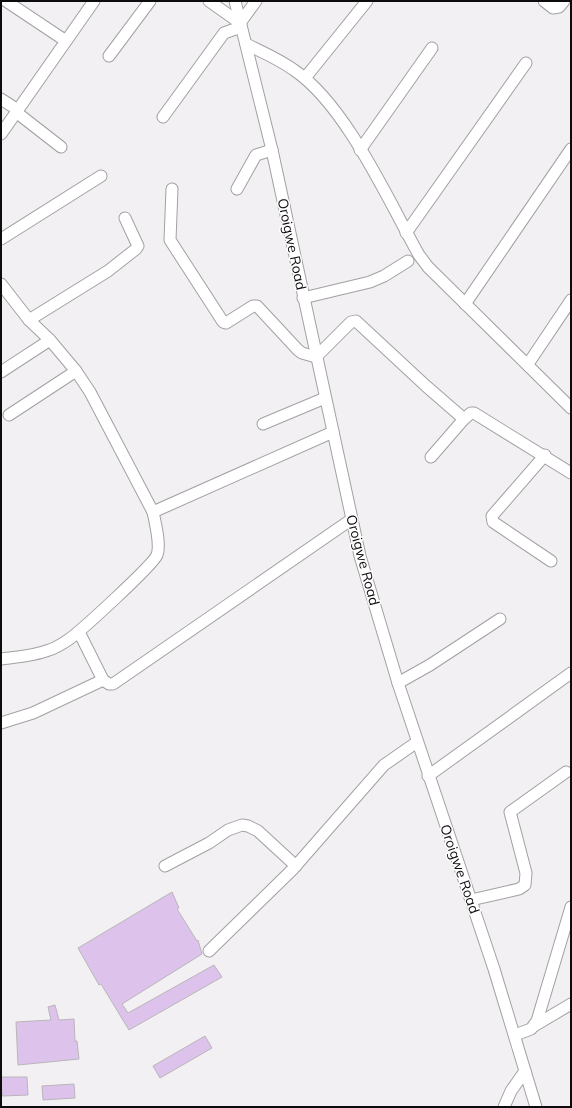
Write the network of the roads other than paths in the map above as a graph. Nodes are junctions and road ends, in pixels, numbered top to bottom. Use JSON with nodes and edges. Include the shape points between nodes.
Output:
{"nodes":[{"id":1,"x":6,"y":1,"type":"edge"},
{"id":2,"x":94,"y":1,"type":"edge"},
{"id":3,"x":150,"y":1,"type":"edge"},
{"id":4,"x":209,"y":1,"type":"edge"},
{"id":5,"x":235,"y":1,"type":"edge"},
{"id":6,"x":256,"y":1,"type":"edge"},
{"id":7,"x":366,"y":1,"type":"edge"},
{"id":8,"x":544,"y":1,"type":"edge"},
{"id":9,"x":564,"y":1,"type":"edge"},
{"id":10,"x":241,"y":25,"type":"junction"},
{"id":11,"x":66,"y":41,"type":"junction"},
{"id":12,"x":246,"y":44,"type":"junction"},
{"id":13,"x":432,"y":48,"type":"dead end"},
{"id":14,"x":109,"y":56,"type":"dead end"},
{"id":15,"x":526,"y":63,"type":"dead end"},
{"id":16,"x":305,"y":78,"type":"junction"},
{"id":17,"x":1,"y":99,"type":"edge"},
{"id":18,"x":17,"y":111,"type":"junction"},
{"id":19,"x":164,"y":117,"type":"dead end"},
{"id":20,"x":1,"y":134,"type":"edge"},
{"id":21,"x":60,"y":147,"type":"dead end"},
{"id":22,"x":571,"y":148,"type":"edge"},
{"id":23,"x":272,"y":150,"type":"junction"},
{"id":24,"x":360,"y":150,"type":"junction"},
{"id":25,"x":100,"y":176,"type":"dead end"},
{"id":26,"x":172,"y":189,"type":"dead end"},
{"id":27,"x":237,"y":189,"type":"dead end"},
{"id":28,"x":125,"y":218,"type":"dead end"},
{"id":29,"x":406,"y":233,"type":"junction"},
{"id":30,"x":1,"y":239,"type":"edge"},
{"id":31,"x":408,"y":261,"type":"dead end"},
{"id":32,"x":1,"y":284,"type":"edge"},
{"id":33,"x":304,"y":298,"type":"junction"},
{"id":34,"x":571,"y":300,"type":"edge"},
{"id":35,"x":465,"y":304,"type":"junction"},
{"id":36,"x":29,"y":320,"type":"junction"},
{"id":37,"x":50,"y":340,"type":"junction"},
{"id":38,"x":316,"y":357,"type":"junction"},
{"id":39,"x":528,"y":364,"type":"junction"},
{"id":40,"x":76,"y":371,"type":"junction"},
{"id":41,"x":1,"y":372,"type":"edge"},
{"id":42,"x":325,"y":398,"type":"junction"},
{"id":43,"x":571,"y":408,"type":"edge"},
{"id":44,"x":9,"y":416,"type":"dead end"},
{"id":45,"x":464,"y":418,"type":"junction"},
{"id":46,"x":263,"y":424,"type":"dead end"},
{"id":47,"x":333,"y":432,"type":"junction"},
{"id":48,"x":545,"y":456,"type":"junction"},
{"id":49,"x":431,"y":457,"type":"dead end"},
{"id":50,"x":571,"y":473,"type":"edge"},
{"id":51,"x":153,"y":512,"type":"junction"},
{"id":52,"x":352,"y":518,"type":"junction"},
{"id":53,"x":551,"y":561,"type":"dead end"},
{"id":54,"x":500,"y":619,"type":"dead end"},
{"id":55,"x":79,"y":632,"type":"junction"},
{"id":56,"x":2,"y":655,"type":"edge"},
{"id":57,"x":571,"y":672,"type":"edge"},
{"id":58,"x":103,"y":680,"type":"junction"},
{"id":59,"x":398,"y":683,"type":"junction"},
{"id":60,"x":1,"y":723,"type":"edge"},
{"id":61,"x":417,"y":742,"type":"junction"},
{"id":62,"x":566,"y":772,"type":"dead end"},
{"id":63,"x":428,"y":776,"type":"junction"},
{"id":64,"x":165,"y":866,"type":"dead end"},
{"id":65,"x":296,"y":866,"type":"junction"},
{"id":66,"x":470,"y":900,"type":"junction"},
{"id":67,"x":571,"y":907,"type":"edge"},
{"id":68,"x":210,"y":951,"type":"dead end"},
{"id":69,"x":571,"y":1004,"type":"edge"},
{"id":70,"x":534,"y":1026,"type":"junction"},
{"id":71,"x":515,"y":1035,"type":"junction"},
{"id":72,"x":525,"y":1071,"type":"junction"},
{"id":73,"x":504,"y":1107,"type":"edge"},
{"id":74,"x":536,"y":1107,"type":"edge"}],
"edges":[{"from":1,"to":11,"type":"street"},
{"from":2,"to":11,"type":"street"},
{"from":3,"to":14,"type":"street"},
{"from":4,"to":10,"type":"street"},
{"from":5,"to":10,"type":"street","name":"Oroigwe Road"},
{"from":6,"to":10,"type":"street"},
{"from":7,"to":16,"type":"street"},
{"from":8,"to":9,"type":"street","via":[[553,8]]},
{"from":10,"to":12,"type":"street","name":"Oroigwe Road"},
{"from":10,"to":19,"type":"street","via":[[224,33]]},
{"from":11,"to":18,"type":"street"},
{"from":12,"to":16,"type":"street"},
{"from":12,"to":23,"type":"street","name":"Oroigwe Road"},
{"from":13,"to":24,"type":"street"},
{"from":15,"to":29,"type":"street"},
{"from":16,"to":24,"type":"street","via":[[330,106]]},
{"from":17,"to":18,"type":"street"},
{"from":18,"to":20,"type":"street"},
{"from":18,"to":21,"type":"street"},
{"from":22,"to":35,"type":"street"},
{"from":23,"to":27,"type":"street","via":[[256,155]]},
{"from":23,"to":33,"type":"street","name":"Oroigwe Road"},
{"from":24,"to":29,"type":"street"},
{"from":25,"to":30,"type":"street"},
{"from":26,"to":38,"type":"street","via":[[170,240],[220,319],[226,323],[257,306],[302,354]]},
{"from":28,"to":36,"type":"street","via":[[137,241],[136,249],[84,286]]},
{"from":29,"to":35,"type":"street","via":[[428,267]]},
{"from":31,"to":33,"type":"street","via":[[370,282]]},
{"from":32,"to":36,"type":"street"},
{"from":33,"to":38,"type":"street","name":"Oroigwe Road"},
{"from":34,"to":39,"type":"street"},
{"from":35,"to":39,"type":"street"},
{"from":36,"to":37,"type":"street"},
{"from":37,"to":40,"type":"street"},
{"from":37,"to":41,"type":"street"},
{"from":38,"to":42,"type":"street","name":"Oroigwe Road"},
{"from":38,"to":45,"type":"street","via":[[351,322],[356,321]]},
{"from":39,"to":43,"type":"street"},
{"from":40,"to":44,"type":"street"},
{"from":40,"to":51,"type":"street","via":[[90,392]]},
{"from":42,"to":46,"type":"street"},
{"from":42,"to":47,"type":"street","name":"Oroigwe Road"},
{"from":45,"to":48,"type":"street","via":[[474,413]]},
{"from":45,"to":49,"type":"street"},
{"from":47,"to":51,"type":"street"},
{"from":47,"to":52,"type":"street","name":"Oroigwe Road"},
{"from":48,"to":50,"type":"street"},
{"from":48,"to":53,"type":"street","via":[[492,519]]},
{"from":51,"to":55,"type":"street","via":[[157,555]]},
{"from":52,"to":58,"type":"street","via":[[120,680],[110,684]]},
{"from":52,"to":59,"type":"street","name":"Oroigwe Road","via":[[360,556]]},
{"from":54,"to":59,"type":"street"},
{"from":55,"to":56,"type":"street","via":[[49,650]]},
{"from":55,"to":58,"type":"street"},
{"from":57,"to":63,"type":"street"},
{"from":58,"to":60,"type":"street","via":[[32,713]]},
{"from":59,"to":61,"type":"street","name":"Oroigwe Road"},
{"from":61,"to":63,"type":"street","name":"Oroigwe Road"},
{"from":61,"to":65,"type":"street","via":[[384,765]]},
{"from":62,"to":66,"type":"street","via":[[510,812],[526,873],[525,885],[519,889]]},
{"from":63,"to":66,"type":"street","name":"Oroigwe Road"},
{"from":64,"to":65,"type":"street","via":[[228,830],[242,825],[258,831]]},
{"from":65,"to":68,"type":"street"},
{"from":66,"to":71,"type":"street","name":"Oroigwe Road"},
{"from":67,"to":70,"type":"street"},
{"from":69,"to":70,"type":"street"},
{"from":70,"to":71,"type":"street"},
{"from":71,"to":72,"type":"street","name":"Oroigwe Road"},
{"from":72,"to":73,"type":"street","via":[[511,1091]]},
{"from":72,"to":74,"type":"street","name":"Oroigwe Road"}]}
